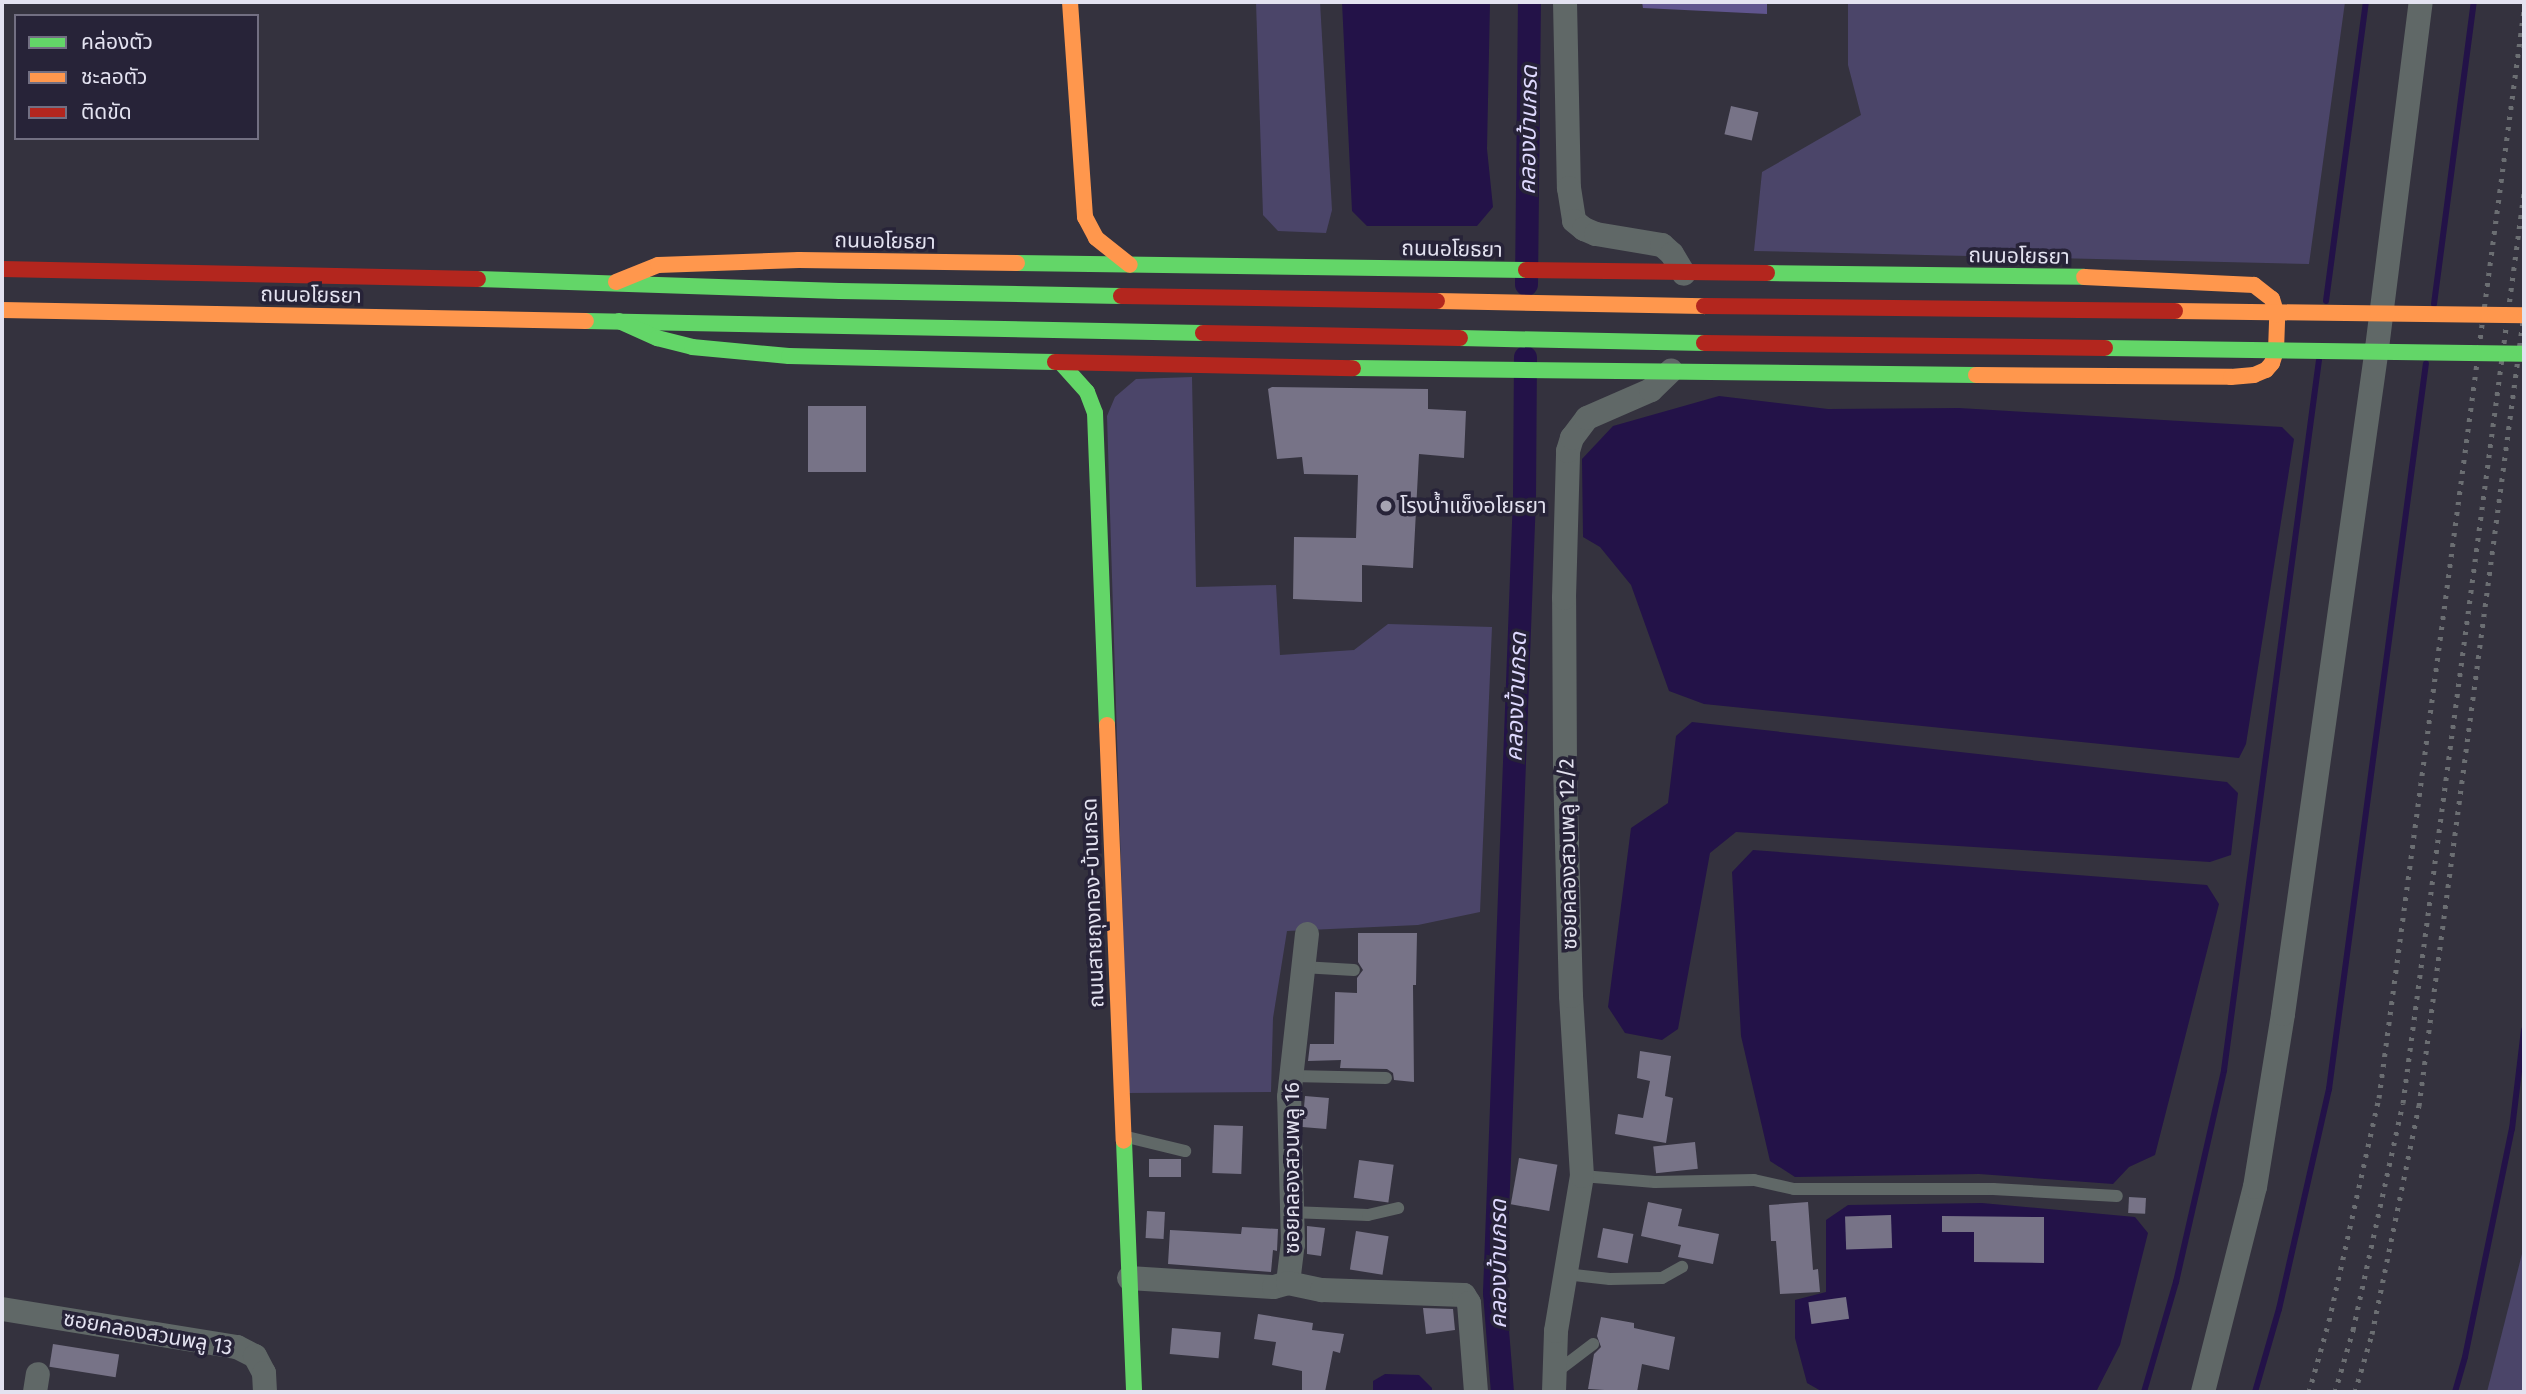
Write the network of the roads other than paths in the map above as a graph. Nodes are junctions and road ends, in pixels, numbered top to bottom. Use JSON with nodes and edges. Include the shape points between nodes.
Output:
{"nodes":[{"id":1,"x":1070,"y":2,"type":"edge"},
{"id":2,"x":1565,"y":2,"type":"edge"},
{"id":3,"x":2421,"y":2,"type":"edge"},
{"id":4,"x":1085,"y":217,"type":"junction"},
{"id":5,"x":1042,"y":264,"type":"junction"},
{"id":6,"x":1130,"y":265,"type":"junction"},
{"id":7,"x":2,"y":269,"type":"edge"},
{"id":8,"x":1684,"y":274,"type":"junction"},
{"id":9,"x":616,"y":282,"type":"junction"},
{"id":10,"x":2,"y":310,"type":"edge"},
{"id":11,"x":2524,"y":315,"type":"edge"},
{"id":12,"x":619,"y":321,"type":"junction"},
{"id":13,"x":2524,"y":354,"type":"edge"},
{"id":14,"x":1060,"y":363,"type":"junction"},
{"id":15,"x":1132,"y":365,"type":"junction"},
{"id":16,"x":1671,"y":371,"type":"junction"},
{"id":17,"x":1115,"y":377,"type":"dead end"},
{"id":18,"x":1103,"y":392,"type":"dead end"},
{"id":19,"x":1095,"y":413,"type":"junction"},
{"id":20,"x":1307,"y":934,"type":"dead end"},
{"id":21,"x":1302,"y":967,"type":"junction"},
{"id":22,"x":1354,"y":970,"type":"dead end"},
{"id":23,"x":1291,"y":1076,"type":"junction"},
{"id":24,"x":1386,"y":1078,"type":"dead end"},
{"id":25,"x":1123,"y":1136,"type":"junction"},
{"id":26,"x":1185,"y":1151,"type":"dead end"},
{"id":27,"x":1582,"y":1177,"type":"junction"},
{"id":28,"x":2117,"y":1196,"type":"dead end"},
{"id":29,"x":1398,"y":1209,"type":"dead end"},
{"id":30,"x":1291,"y":1212,"type":"junction"},
{"id":31,"x":1682,"y":1267,"type":"dead end"},
{"id":32,"x":1565,"y":1273,"type":"junction"},
{"id":33,"x":1129,"y":1278,"type":"junction"},
{"id":34,"x":1288,"y":1283,"type":"junction"},
{"id":35,"x":2,"y":1309,"type":"edge"},
{"id":36,"x":1593,"y":1345,"type":"dead end"},
{"id":37,"x":1554,"y":1382,"type":"edge"},
{"id":38,"x":265,"y":1392,"type":"edge"},
{"id":39,"x":1133,"y":1392,"type":"edge"},
{"id":40,"x":1476,"y":1392,"type":"edge"},
{"id":41,"x":2203,"y":1392,"type":"edge"}],
"edges":[{"from":1,"to":4,"type":"main road"},
{"from":2,"to":8,"type":"street","via":[[1569,188],[1574,220],[1596,234],[1662,245]]},
{"from":3,"to":41,"type":"street","via":[[2283,1014],[2255,1187]]},
{"from":4,"to":5,"type":"main road","via":[[1072,242]]},
{"from":4,"to":6,"type":"main road","via":[[1096,238]]},
{"from":5,"to":6,"type":"main road","name":"ถนนอโยธยา"},
{"from":5,"to":9,"type":"main road","name":"ถนนอโยธยา","via":[[799,260],[658,265]]},
{"from":6,"to":8,"type":"main road","name":"ถนนอโยธยา"},
{"from":7,"to":9,"type":"main road","name":"ถนนอโยธยา"},
{"from":8,"to":16,"type":"main road","name":"ถนนอโยธยา","via":[[2229,281],[2254,285],[2272,299],[2277,315],[2276,351],[2266,370],[2231,377]]},
{"from":9,"to":11,"type":"main road","name":"ถนนอโยธยา","bridge":true,"via":[[840,291],[1506,303]]},
{"from":10,"to":12,"type":"main road","name":"ถนนอโยธยา"},
{"from":12,"to":13,"type":"main road","name":"ถนนอโยธยา","bridge":true},
{"from":12,"to":14,"type":"main road","name":"ถนนอโยธยา","via":[[692,347],[789,356]]},
{"from":14,"to":15,"type":"main road","name":"ถนนอโยธยา"},
{"from":14,"to":19,"type":"main road","name":"ถนนสายถุงทอง-บ้านกรด","via":[[1081,383]]},
{"from":15,"to":16,"type":"main road","name":"ถนนอโยธยา"},
{"from":15,"to":17,"type":"main road"},
{"from":16,"to":27,"type":"street","name":"ซอยคลองสวนพลู 12/2","via":[[1632,401],[1587,418],[1568,451],[1566,781],[1571,996]]},
{"from":18,"to":19,"type":"main road","name":"ถนนสายถุงทอง-บ้านกรด"},
{"from":19,"to":25,"type":"main road","name":"ถนนสายถุงทอง-บ้านกรด"},
{"from":20,"to":21,"type":"street","name":"ซอยคลองสวนพลู 16"},
{"from":21,"to":22,"type":"lane"},
{"from":21,"to":23,"type":"street","name":"ซอยคลองสวนพลู 16"},
{"from":23,"to":24,"type":"lane"},
{"from":23,"to":30,"type":"street","name":"ซอยคลองสวนพลู 16"},
{"from":25,"to":26,"type":"lane"},
{"from":25,"to":33,"type":"main road","name":"ถนนสายถุงทอง-บ้านกรด"},
{"from":27,"to":28,"type":"lane","via":[[1655,1182],[1754,1180],[1794,1189],[1993,1189]]},
{"from":27,"to":32,"type":"street","name":"ซอยคลองสวนพลู 12/2"},
{"from":29,"to":30,"type":"lane","via":[[1368,1215]]},
{"from":30,"to":34,"type":"street","name":"ซอยคลองสวนพลู 16"},
{"from":31,"to":32,"type":"lane","via":[[1662,1278],[1610,1279]]},
{"from":32,"to":37,"type":"street","name":"ซอยคลองสวนพลู 12/2"},
{"from":33,"to":34,"type":"street","name":"ซอยคลองสวนพลู 16","via":[[1274,1287]]},
{"from":33,"to":39,"type":"main road","name":"ถนนสายถุงทอง-บ้านกรด"},
{"from":34,"to":40,"type":"street","via":[[1322,1290],[1464,1295],[1469,1303]]},
{"from":35,"to":38,"type":"street","name":"ซอยคลองสวนพลู 13","via":[[237,1347],[255,1356],[264,1373]]},
{"from":36,"to":37,"type":"lane"}]}
